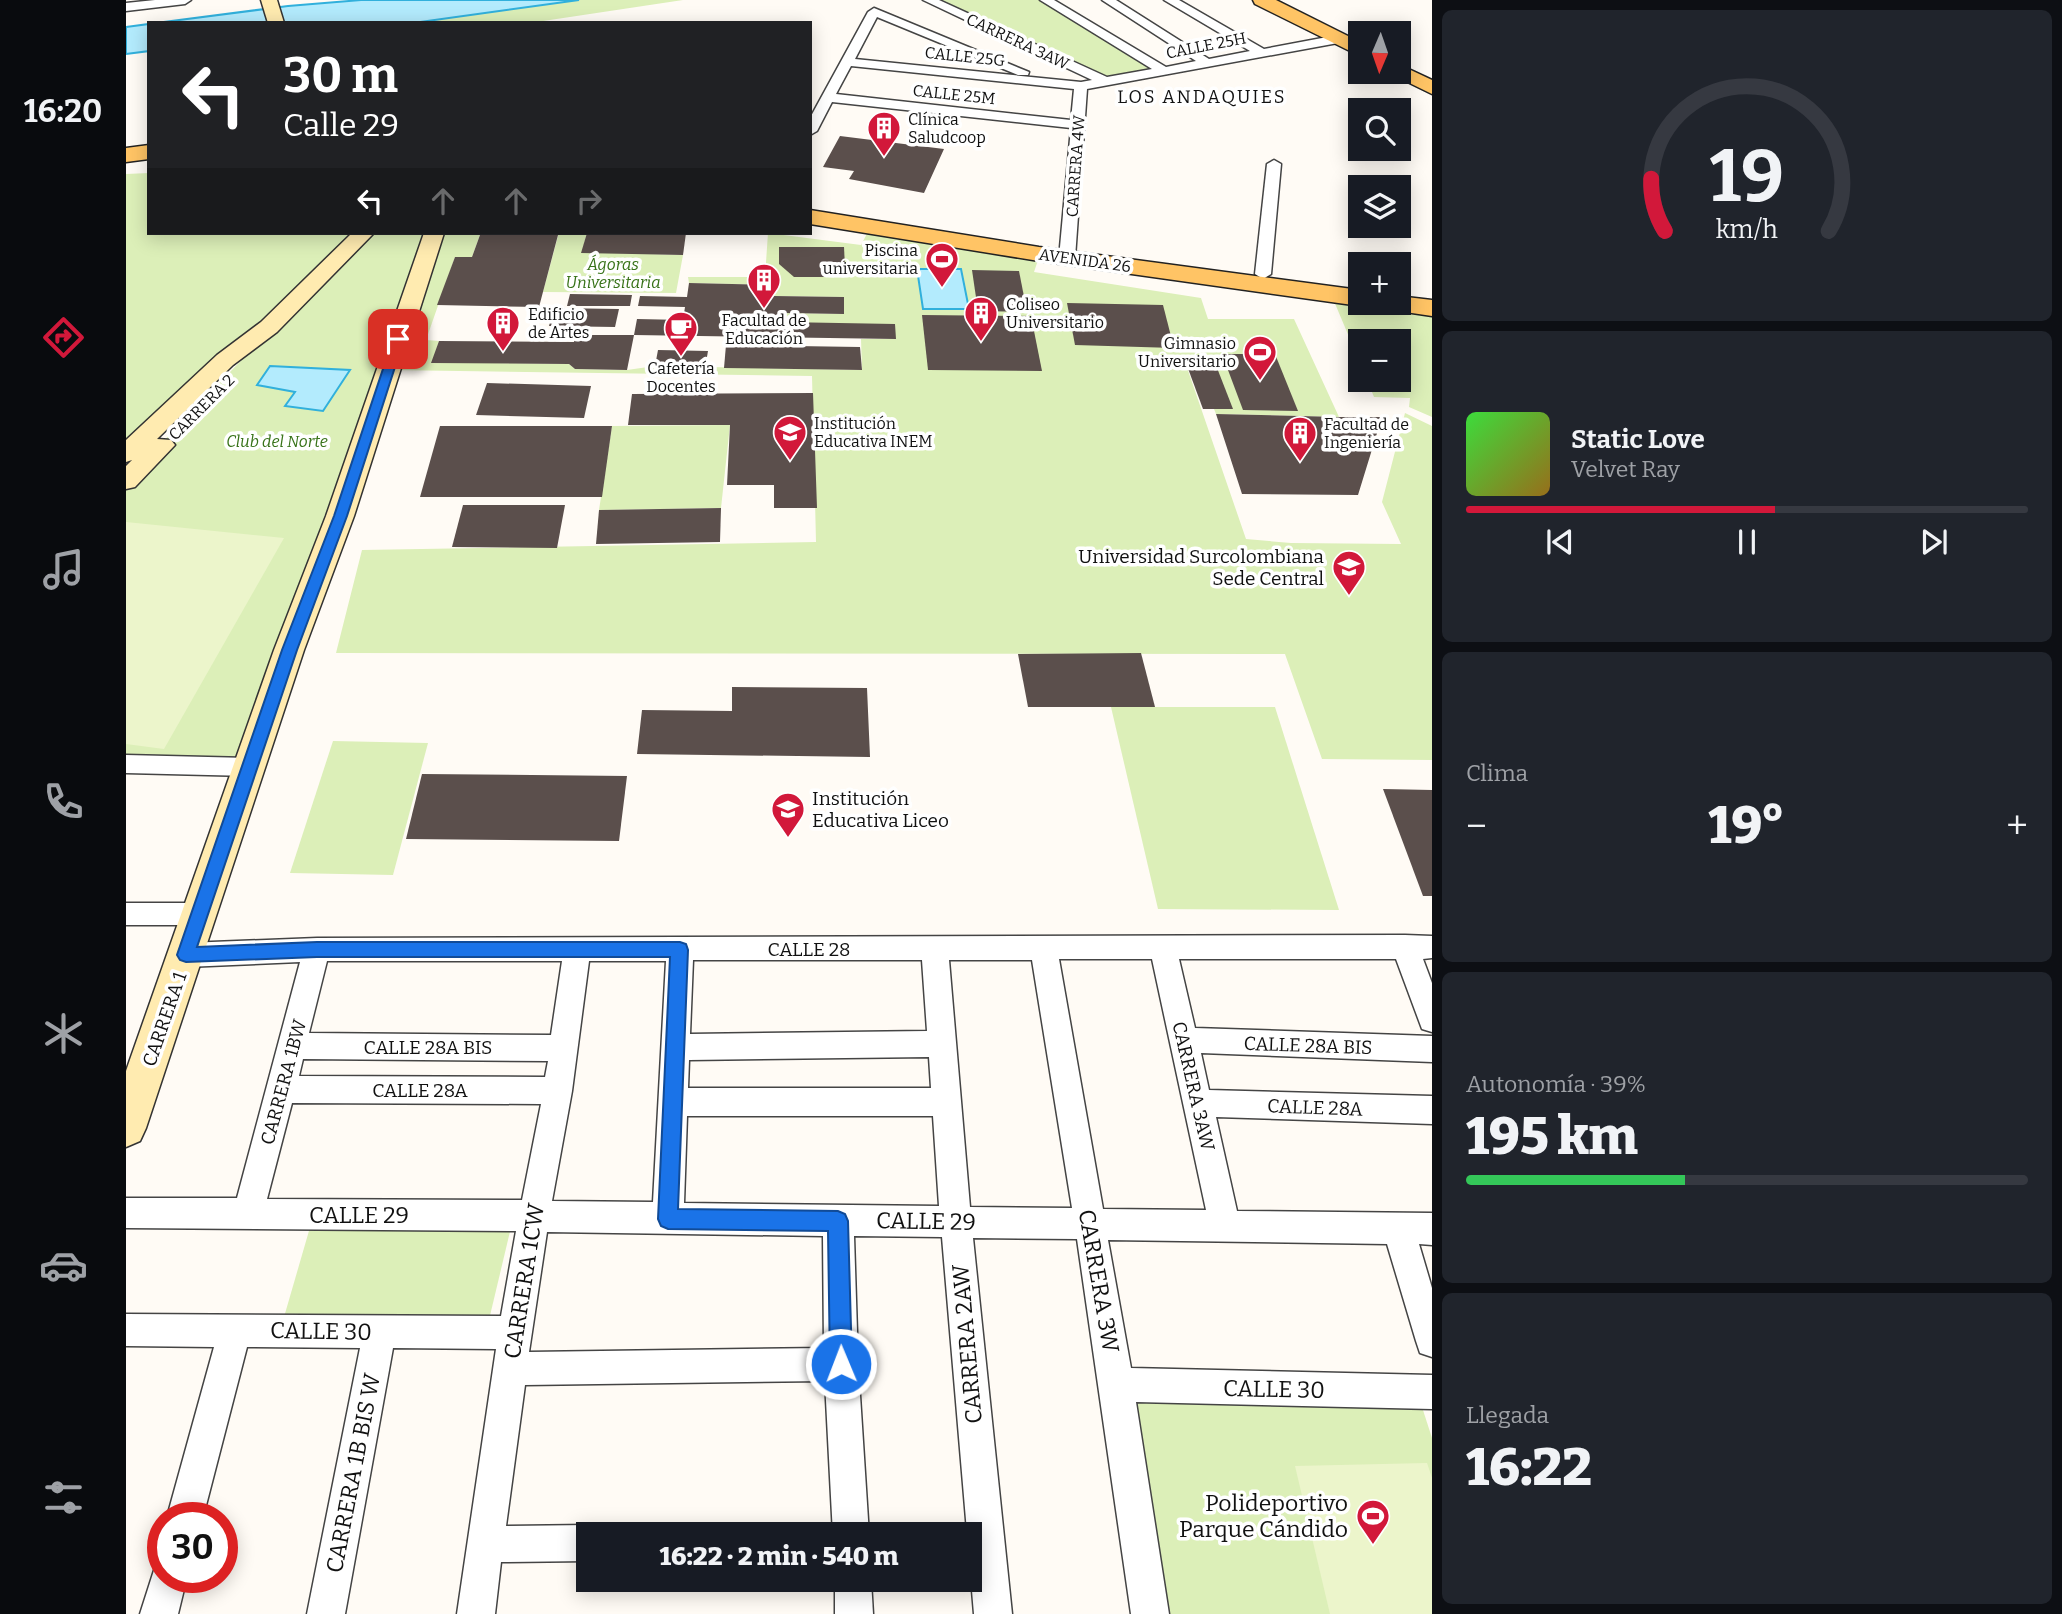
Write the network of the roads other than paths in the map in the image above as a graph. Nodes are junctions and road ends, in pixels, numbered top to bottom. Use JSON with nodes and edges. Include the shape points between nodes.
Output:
{"nodes":[{"id":1,"x":185,"y":0,"type":"edge"},
{"id":2,"x":269,"y":0,"type":"edge"},
{"id":3,"x":1046,"y":0,"type":"edge"},
{"id":4,"x":1108,"y":0,"type":"edge"},
{"id":5,"x":1170,"y":0,"type":"edge"},
{"id":6,"x":1262,"y":0,"type":"edge"},
{"id":7,"x":1281,"y":0,"type":"edge"},
{"id":8,"x":930,"y":1,"type":"edge"},
{"id":9,"x":126,"y":7,"type":"edge"},
{"id":10,"x":897,"y":8,"type":"dead end"},
{"id":11,"x":874,"y":12,"type":"junction"},
{"id":12,"x":275,"y":21,"type":"edge"},
{"id":13,"x":1348,"y":35,"type":"edge"},
{"id":14,"x":1338,"y":39,"type":"junction"},
{"id":15,"x":1348,"y":44,"type":"edge"},
{"id":16,"x":1262,"y":53,"type":"junction"},
{"id":17,"x":846,"y":62,"type":"junction"},
{"id":18,"x":1207,"y":63,"type":"junction"},
{"id":19,"x":1411,"y":68,"type":"edge"},
{"id":20,"x":1164,"y":71,"type":"junction"},
{"id":21,"x":1411,"y":77,"type":"edge"},
{"id":22,"x":1432,"y":78,"type":"edge"},
{"id":23,"x":1107,"y":82,"type":"junction"},
{"id":24,"x":1049,"y":83,"type":"junction"},
{"id":25,"x":1081,"y":86,"type":"junction"},
{"id":26,"x":1432,"y":88,"type":"edge"},
{"id":27,"x":827,"y":97,"type":"junction"},
{"id":28,"x":1077,"y":125,"type":"junction"},
{"id":29,"x":812,"y":127,"type":"edge"},
{"id":30,"x":147,"y":152,"type":"edge"},
{"id":31,"x":126,"y":155,"type":"edge"},
{"id":32,"x":147,"y":159,"type":"edge"},
{"id":33,"x":126,"y":160,"type":"edge"},
{"id":34,"x":1274,"y":164,"type":"dead end"},
{"id":35,"x":126,"y":170,"type":"edge"},
{"id":36,"x":147,"y":170,"type":"edge"},
{"id":37,"x":812,"y":209,"type":"edge"},
{"id":38,"x":812,"y":217,"type":"edge"},
{"id":39,"x":362,"y":235,"type":"edge"},
{"id":40,"x":432,"y":235,"type":"edge"},
{"id":41,"x":1068,"y":252,"type":"junction"},
{"id":42,"x":1263,"y":274,"type":"junction"},
{"id":43,"x":1348,"y":287,"type":"edge"},
{"id":44,"x":1348,"y":296,"type":"edge"},
{"id":45,"x":1411,"y":297,"type":"edge"},
{"id":46,"x":1432,"y":300,"type":"edge"},
{"id":47,"x":1411,"y":305,"type":"edge"},
{"id":48,"x":1432,"y":308,"type":"edge"},
{"id":49,"x":269,"y":327,"type":"junction"},
{"id":50,"x":126,"y":454,"type":"edge"},
{"id":51,"x":126,"y":481,"type":"edge"},
{"id":52,"x":126,"y":764,"type":"edge"},
{"id":53,"x":249,"y":767,"type":"junction"},
{"id":54,"x":126,"y":914,"type":"edge"},
{"id":55,"x":201,"y":914,"type":"junction"},
{"id":56,"x":1405,"y":946,"type":"junction"},
{"id":57,"x":1432,"y":947,"type":"edge"},
{"id":58,"x":935,"y":948,"type":"junction"},
{"id":59,"x":1044,"y":948,"type":"junction"},
{"id":60,"x":1163,"y":948,"type":"junction"},
{"id":61,"x":317,"y":950,"type":"junction"},
{"id":62,"x":577,"y":950,"type":"junction"},
{"id":63,"x":680,"y":950,"type":"junction"},
{"id":64,"x":186,"y":955,"type":"junction"},
{"id":65,"x":1432,"y":1020,"type":"edge"},
{"id":66,"x":1184,"y":1040,"type":"junction"},
{"id":67,"x":943,"y":1044,"type":"junction"},
{"id":68,"x":293,"y":1046,"type":"junction"},
{"id":69,"x":676,"y":1047,"type":"junction"},
{"id":70,"x":564,"y":1048,"type":"junction"},
{"id":71,"x":1432,"y":1049,"type":"edge"},
{"id":72,"x":281,"y":1089,"type":"junction"},
{"id":73,"x":558,"y":1091,"type":"junction"},
{"id":74,"x":132,"y":1093,"type":"edge"},
{"id":75,"x":673,"y":1102,"type":"junction"},
{"id":76,"x":947,"y":1102,"type":"junction"},
{"id":77,"x":1197,"y":1103,"type":"junction"},
{"id":78,"x":1432,"y":1110,"type":"edge"},
{"id":79,"x":126,"y":1128,"type":"edge"},
{"id":80,"x":126,"y":1213,"type":"edge"},
{"id":81,"x":248,"y":1214,"type":"junction"},
{"id":82,"x":534,"y":1216,"type":"junction"},
{"id":83,"x":668,"y":1219,"type":"junction"},
{"id":84,"x":838,"y":1221,"type":"junction"},
{"id":85,"x":956,"y":1222,"type":"junction"},
{"id":86,"x":1089,"y":1223,"type":"junction"},
{"id":87,"x":1225,"y":1224,"type":"junction"},
{"id":88,"x":1398,"y":1228,"type":"junction"},
{"id":89,"x":1432,"y":1228,"type":"edge"},
{"id":90,"x":126,"y":1330,"type":"edge"},
{"id":91,"x":235,"y":1331,"type":"junction"},
{"id":92,"x":380,"y":1332,"type":"junction"},
{"id":93,"x":515,"y":1333,"type":"junction"},
{"id":94,"x":1432,"y":1341,"type":"edge"},
{"id":95,"x":841,"y":1364,"type":"junction"},
{"id":96,"x":510,"y":1369,"type":"junction"},
{"id":97,"x":1117,"y":1385,"type":"junction"},
{"id":98,"x":1432,"y":1392,"type":"edge"},
{"id":99,"x":189,"y":1502,"type":"edge"},
{"id":100,"x":850,"y":1522,"type":"edge"},
{"id":101,"x":576,"y":1543,"type":"edge"},
{"id":102,"x":485,"y":1544,"type":"junction"},
{"id":103,"x":853,"y":1592,"type":"edge"},
{"id":104,"x":165,"y":1593,"type":"edge"},
{"id":105,"x":159,"y":1614,"type":"edge"},
{"id":106,"x":326,"y":1614,"type":"edge"},
{"id":107,"x":476,"y":1614,"type":"edge"},
{"id":108,"x":854,"y":1614,"type":"edge"},
{"id":109,"x":993,"y":1614,"type":"edge"},
{"id":110,"x":1150,"y":1614,"type":"edge"}],
"edges":[{"from":1,"to":9,"type":"street"},
{"from":2,"to":12,"type":"main road"},
{"from":3,"to":20,"type":"street"},
{"from":4,"to":18,"type":"street"},
{"from":5,"to":16,"type":"street"},
{"from":6,"to":14,"type":"main road"},
{"from":7,"to":13,"type":"main road"},
{"from":8,"to":23,"type":"street","name":"CARRERA 3AW"},
{"from":10,"to":11,"type":"street"},
{"from":11,"to":17,"type":"street"},
{"from":11,"to":24,"type":"street"},
{"from":14,"to":15,"type":"main road"},
{"from":14,"to":16,"type":"street","name":"CALLE 25H"},
{"from":16,"to":18,"type":"street","name":"CALLE 25H"},
{"from":17,"to":24,"type":"street","name":"CALLE 25G"},
{"from":17,"to":27,"type":"street"},
{"from":18,"to":20,"type":"street","name":"CALLE 25H"},
{"from":19,"to":22,"type":"main road"},
{"from":20,"to":23,"type":"street","name":"CALLE 25H"},
{"from":21,"to":26,"type":"main road"},
{"from":23,"to":25,"type":"street","name":"CALLE 25H"},
{"from":24,"to":25,"type":"street","name":"CALLE 25G"},
{"from":25,"to":28,"type":"street","name":"CARRERA 4W"},
{"from":27,"to":28,"type":"street","name":"CALLE 25M"},
{"from":27,"to":29,"type":"street"},
{"from":28,"to":41,"type":"street","name":"CARRERA 4W"},
{"from":30,"to":31,"type":"main road"},
{"from":32,"to":33,"type":"main road"},
{"from":34,"to":42,"type":"street"},
{"from":35,"to":36,"type":"main road"},
{"from":37,"to":41,"type":"main road","name":"AVENIDA 26"},
{"from":38,"to":41,"type":"main road","name":"AVENIDA 26"},
{"from":39,"to":49,"type":"main road","name":"CARRERA 2"},
{"from":40,"to":53,"type":"main road","name":"CARRERA 1","via":[[340,516]]},
{"from":41,"to":42,"type":"main road","name":"AVENIDA 26"},
{"from":41,"to":44,"type":"main road","name":"AVENIDA 26"},
{"from":42,"to":43,"type":"main road","name":"AVENIDA 26"},
{"from":45,"to":46,"type":"main road"},
{"from":47,"to":48,"type":"main road"},
{"from":49,"to":50,"type":"main road","name":"CARRERA 2","via":[[225,359]]},
{"from":49,"to":51,"type":"main road","name":"CARRERA 2","via":[[246,361]]},
{"from":52,"to":53,"type":"street"},
{"from":53,"to":55,"type":"main road","name":"CARRERA 1"},
{"from":54,"to":55,"type":"street"},
{"from":55,"to":64,"type":"main road","name":"CARRERA 1"},
{"from":56,"to":57,"type":"street","name":"CALLE 28"},
{"from":56,"to":60,"type":"street","name":"CALLE 28"},
{"from":56,"to":65,"type":"street"},
{"from":58,"to":59,"type":"street","name":"CALLE 28"},
{"from":58,"to":63,"type":"street","name":"CALLE 28"},
{"from":58,"to":67,"type":"street","name":"CARRERA 2AW"},
{"from":59,"to":60,"type":"street","name":"CALLE 28"},
{"from":59,"to":86,"type":"street","name":"CARRERA 3W"},
{"from":60,"to":66,"type":"street","name":"CARRERA 3AW"},
{"from":61,"to":62,"type":"street","name":"CALLE 28"},
{"from":61,"to":64,"type":"street","name":"CALLE 28"},
{"from":61,"to":68,"type":"street","name":"CARRERA 1BW"},
{"from":62,"to":63,"type":"street","name":"CALLE 28"},
{"from":62,"to":70,"type":"street","name":"CARRERA 1CW"},
{"from":63,"to":69,"type":"street"},
{"from":64,"to":74,"type":"main road","name":"CARRERA 1"},
{"from":66,"to":71,"type":"street","name":"CALLE 28A BIS"},
{"from":66,"to":77,"type":"street","name":"CARRERA 3AW"},
{"from":67,"to":69,"type":"street"},
{"from":67,"to":76,"type":"street","name":"CARRERA 2AW"},
{"from":68,"to":70,"type":"street","name":"CALLE 28A BIS"},
{"from":68,"to":72,"type":"street","name":"CARRERA 1BW"},
{"from":69,"to":75,"type":"street"},
{"from":70,"to":73,"type":"street","name":"CARRERA 1CW"},
{"from":72,"to":73,"type":"street","name":"CALLE 28A"},
{"from":72,"to":81,"type":"street","name":"CARRERA 1BW"},
{"from":73,"to":82,"type":"street","name":"CARRERA 1CW"},
{"from":74,"to":79,"type":"main road","name":"CARRERA 1"},
{"from":75,"to":76,"type":"street"},
{"from":75,"to":83,"type":"street"},
{"from":76,"to":85,"type":"street","name":"CARRERA 2AW"},
{"from":77,"to":78,"type":"street","name":"CALLE 28A"},
{"from":77,"to":87,"type":"street","name":"CARRERA 3AW"},
{"from":80,"to":81,"type":"street","name":"CALLE 29"},
{"from":81,"to":82,"type":"street","name":"CALLE 29"},
{"from":82,"to":83,"type":"street","name":"CALLE 29"},
{"from":82,"to":93,"type":"street","name":"CARRERA 1CW"},
{"from":83,"to":84,"type":"street","name":"CALLE 29"},
{"from":84,"to":85,"type":"street","name":"CALLE 29"},
{"from":84,"to":95,"type":"street"},
{"from":85,"to":86,"type":"street","name":"CALLE 29"},
{"from":85,"to":109,"type":"street","name":"CARRERA 2AW"},
{"from":86,"to":87,"type":"street","name":"CALLE 29"},
{"from":86,"to":97,"type":"street","name":"CARRERA 3W"},
{"from":87,"to":88,"type":"street","name":"CALLE 29"},
{"from":88,"to":89,"type":"street","name":"CALLE 29"},
{"from":88,"to":94,"type":"street"},
{"from":90,"to":91,"type":"street","name":"CALLE 30"},
{"from":91,"to":92,"type":"street","name":"CALLE 30"},
{"from":91,"to":99,"type":"street"},
{"from":92,"to":93,"type":"street","name":"CALLE 30"},
{"from":92,"to":106,"type":"street","name":"CARRERA 1B BIS W"},
{"from":93,"to":96,"type":"street","name":"CARRERA 1CW"},
{"from":95,"to":96,"type":"street"},
{"from":95,"to":100,"type":"street"},
{"from":96,"to":102,"type":"street","name":"CARRERA 1CW"},
{"from":97,"to":98,"type":"street","name":"CALLE 30"},
{"from":97,"to":110,"type":"street","name":"CARRERA 3W"},
{"from":101,"to":102,"type":"street"},
{"from":102,"to":107,"type":"street","name":"CARRERA 1CW"},
{"from":103,"to":108,"type":"street"},
{"from":104,"to":105,"type":"street"}]}
